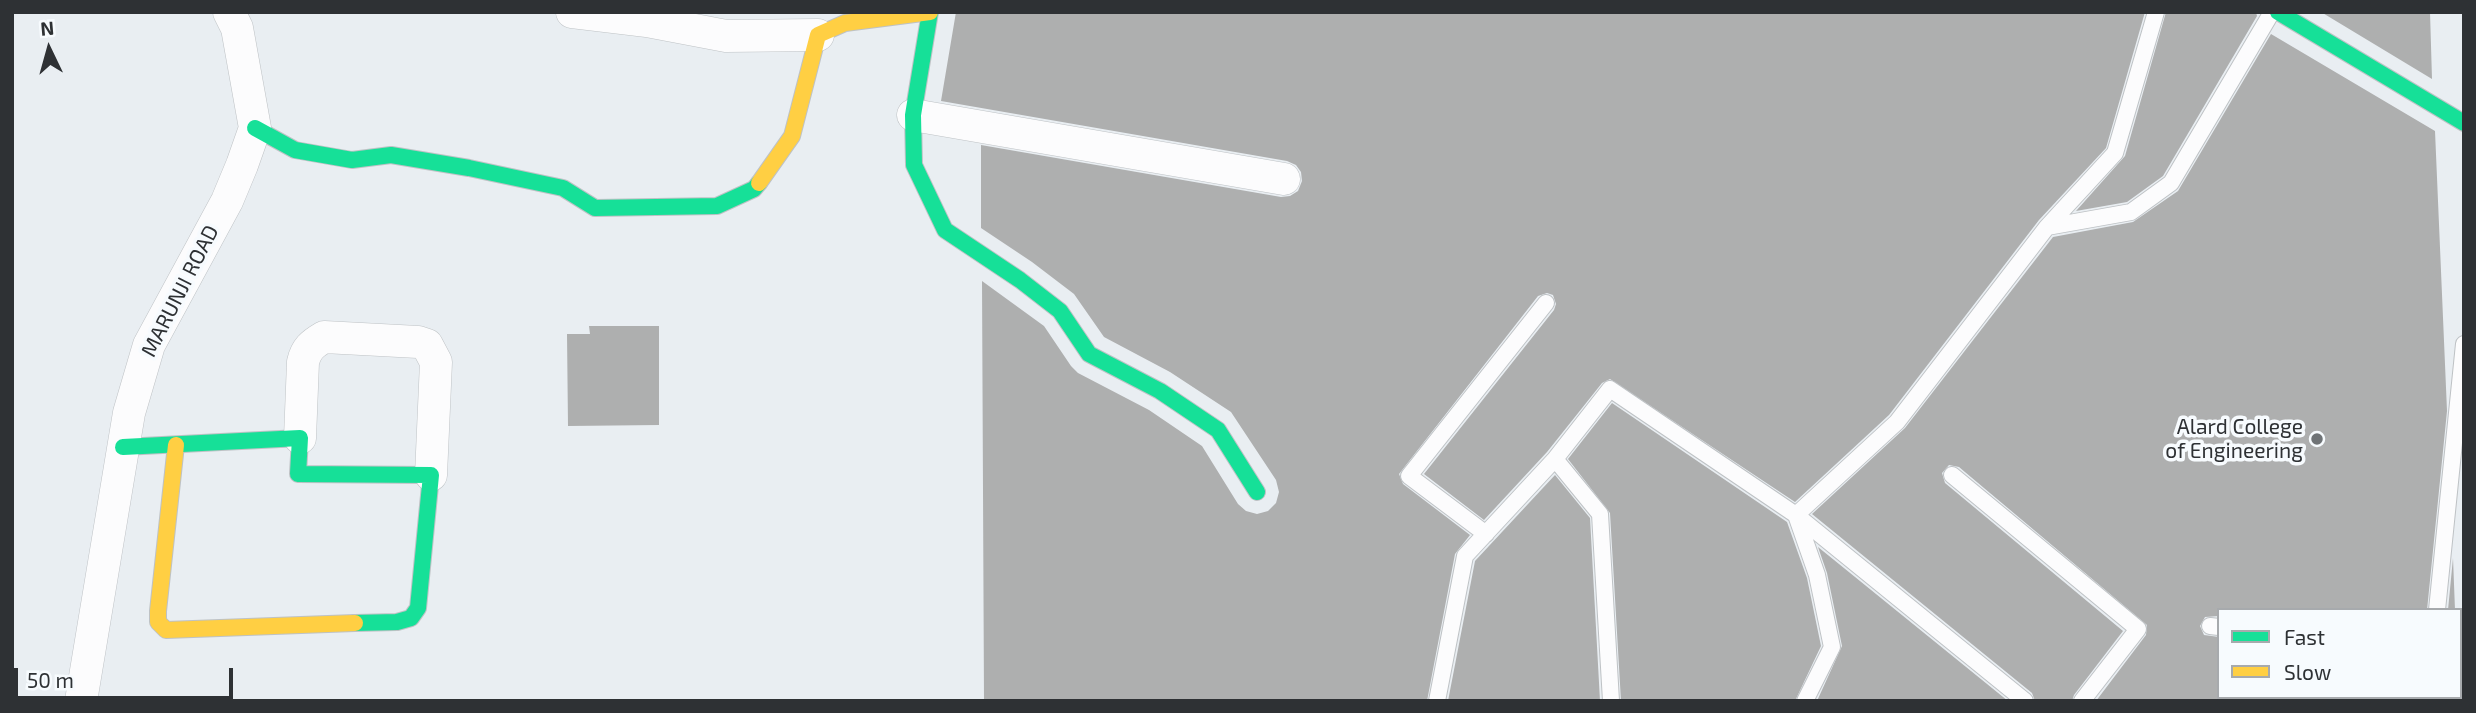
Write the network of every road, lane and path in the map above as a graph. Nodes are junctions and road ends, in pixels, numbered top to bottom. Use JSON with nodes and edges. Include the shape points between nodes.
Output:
{"nodes":[{"id":1,"x":229,"y":12,"type":"edge"},
{"id":2,"x":572,"y":12,"type":"edge"},
{"id":3,"x":930,"y":12,"type":"edge"},
{"id":4,"x":2156,"y":12,"type":"edge"},
{"id":5,"x":2272,"y":12,"type":"edge"},
{"id":6,"x":2278,"y":12,"type":"edge"},
{"id":7,"x":818,"y":35,"type":"junction"},
{"id":8,"x":913,"y":116,"type":"junction"},
{"id":9,"x":2464,"y":123,"type":"edge"},
{"id":10,"x":255,"y":128,"type":"junction"},
{"id":11,"x":1283,"y":179,"type":"dead end"},
{"id":12,"x":2047,"y":227,"type":"junction"},
{"id":13,"x":1546,"y":303,"type":"dead end"},
{"id":14,"x":2464,"y":344,"type":"edge"},
{"id":15,"x":300,"y":438,"type":"junction"},
{"id":16,"x":176,"y":445,"type":"junction"},
{"id":17,"x":123,"y":447,"type":"junction"},
{"id":18,"x":1555,"y":460,"type":"junction"},
{"id":19,"x":431,"y":475,"type":"junction"},
{"id":20,"x":1952,"y":475,"type":"dead end"},
{"id":21,"x":1257,"y":492,"type":"dead end"},
{"id":22,"x":1796,"y":515,"type":"junction"},
{"id":23,"x":1486,"y":534,"type":"junction"},
{"id":24,"x":2437,"y":608,"type":"edge"},
{"id":25,"x":81,"y":701,"type":"edge"},
{"id":26,"x":1437,"y":701,"type":"edge"},
{"id":27,"x":1611,"y":701,"type":"edge"},
{"id":28,"x":1805,"y":701,"type":"edge"},
{"id":29,"x":2025,"y":701,"type":"edge"},
{"id":30,"x":2082,"y":701,"type":"edge"}],
"edges":[{"from":1,"to":10,"type":"street","via":[[237,27]]},
{"from":2,"to":7,"type":"street","via":[[726,36]]},
{"from":3,"to":7,"type":"street","via":[[845,23]]},
{"from":3,"to":8,"type":"street"},
{"from":4,"to":12,"type":"lane","via":[[2115,153]]},
{"from":5,"to":12,"type":"lane","via":[[2171,183],[2131,212]]},
{"from":6,"to":9,"type":"street"},
{"from":7,"to":10,"type":"street","via":[[792,136],[754,189],[717,206],[595,208],[563,188],[469,168],[391,155],[352,160],[295,150]]},
{"from":8,"to":11,"type":"street"},
{"from":8,"to":21,"type":"street","via":[[914,164],[945,230],[1060,311],[1089,354],[1160,391],[1218,430]]},
{"from":10,"to":17,"type":"street","name":"MARUNJI ROAD","via":[[227,201],[149,345]]},
{"from":12,"to":22,"type":"lane","via":[[1897,422]]},
{"from":13,"to":23,"type":"lane","via":[[1409,476]]},
{"from":14,"to":24,"type":"lane"},
{"from":15,"to":16,"type":"street"},
{"from":15,"to":19,"type":"street","via":[[298,474]]},
{"from":15,"to":19,"type":"street","via":[[303,362],[312,344],[324,337],[418,342],[427,345],[436,362]]},
{"from":16,"to":17,"type":"street"},
{"from":16,"to":19,"type":"street","via":[[158,611],[158,622],[166,630],[411,618],[418,608]]},
{"from":17,"to":25,"type":"street","name":"MARUNJI ROAD"},
{"from":18,"to":22,"type":"lane","via":[[1610,389]]},
{"from":18,"to":23,"type":"lane"},
{"from":18,"to":27,"type":"lane","via":[[1600,514]]},
{"from":20,"to":30,"type":"lane","via":[[2138,629]]},
{"from":22,"to":28,"type":"lane","via":[[1817,575],[1832,647]]},
{"from":22,"to":29,"type":"lane"},
{"from":23,"to":26,"type":"lane","via":[[1465,556]]}]}
